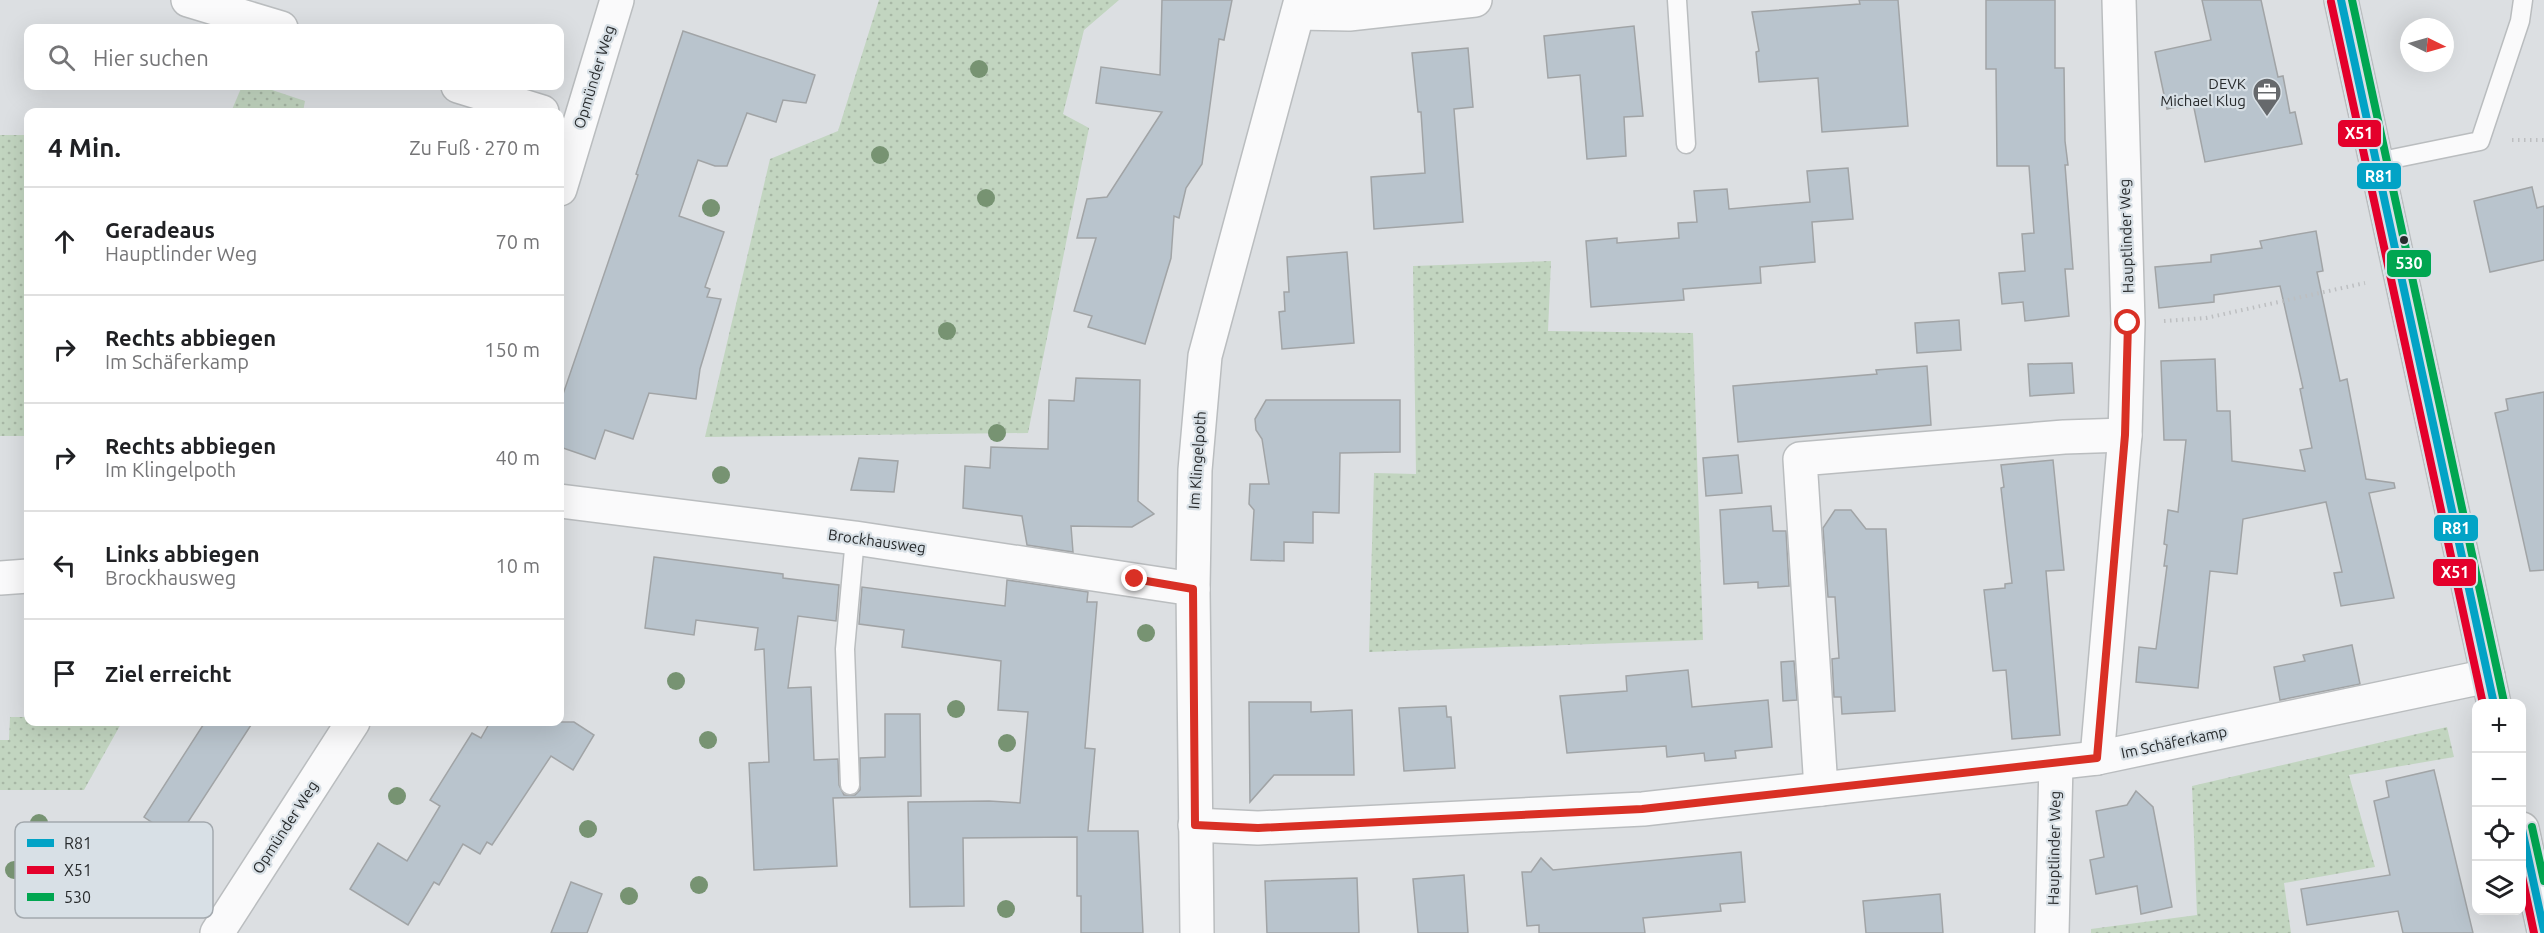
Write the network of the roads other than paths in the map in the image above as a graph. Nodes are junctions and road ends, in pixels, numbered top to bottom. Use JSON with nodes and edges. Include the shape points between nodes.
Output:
{"nodes":[{"id":1,"x":188,"y":0,"type":"edge"},
{"id":2,"x":617,"y":0,"type":"edge"},
{"id":3,"x":1475,"y":0,"type":"edge"},
{"id":4,"x":1677,"y":0,"type":"edge"},
{"id":5,"x":2119,"y":0,"type":"edge"},
{"id":6,"x":2341,"y":0,"type":"edge"},
{"id":7,"x":2523,"y":0,"type":"edge"},
{"id":8,"x":1300,"y":7,"type":"edge"},
{"id":9,"x":268,"y":24,"type":"edge"},
{"id":10,"x":471,"y":90,"type":"edge"},
{"id":11,"x":529,"y":108,"type":"edge"},
{"id":12,"x":570,"y":121,"type":"edge"},
{"id":13,"x":1686,"y":144,"type":"dead end"},
{"id":14,"x":564,"y":162,"type":"edge"},
{"id":15,"x":2378,"y":162,"type":"junction"},
{"id":16,"x":2125,"y":435,"type":"junction"},
{"id":17,"x":564,"y":502,"type":"edge"},
{"id":18,"x":855,"y":538,"type":"junction"},
{"id":19,"x":24,"y":576,"type":"edge"},
{"id":20,"x":0,"y":578,"type":"edge"},
{"id":21,"x":1193,"y":589,"type":"junction"},
{"id":22,"x":2491,"y":690,"type":"edge"},
{"id":23,"x":350,"y":726,"type":"edge"},
{"id":24,"x":2097,"y":758,"type":"junction"},
{"id":25,"x":2056,"y":763,"type":"junction"},
{"id":26,"x":850,"y":784,"type":"dead end"},
{"id":27,"x":1821,"y":789,"type":"junction"},
{"id":28,"x":1195,"y":825,"type":"junction"},
{"id":29,"x":2526,"y":848,"type":"edge"},
{"id":30,"x":2544,"y":931,"type":"edge"},
{"id":31,"x":217,"y":933,"type":"edge"},
{"id":32,"x":1197,"y":933,"type":"edge"},
{"id":33,"x":2052,"y":933,"type":"edge"}],
"edges":[{"from":1,"to":9,"type":"street"},
{"from":2,"to":12,"type":"street","name":"Opmünder Weg"},
{"from":3,"to":8,"type":"street","via":[[1349,14]]},
{"from":4,"to":13,"type":"lane"},
{"from":5,"to":16,"type":"street","name":"Hauptlinder Weg","via":[[2128,323]]},
{"from":6,"to":15,"type":"street"},
{"from":7,"to":15,"type":"lane","via":[[2520,21],[2480,141]]},
{"from":8,"to":21,"type":"street","name":"Im Klingelpoth","via":[[1205,356],[1195,470]]},
{"from":10,"to":11,"type":"street"},
{"from":12,"to":14,"type":"street","name":"Opmünder Weg"},
{"from":15,"to":22,"type":"street"},
{"from":16,"to":24,"type":"street","name":"Hauptlinder Weg"},
{"from":16,"to":27,"type":"street","via":[[1800,459]]},
{"from":17,"to":18,"type":"street","name":"Brockhausweg"},
{"from":18,"to":21,"type":"street","name":"Brockhausweg"},
{"from":18,"to":26,"type":"lane","via":[[845,649]]},
{"from":19,"to":20,"type":"street"},
{"from":21,"to":28,"type":"street","name":"Im Klingelpoth"},
{"from":22,"to":24,"type":"street","name":"Im Schäferkamp"},
{"from":23,"to":31,"type":"street","name":"Opmünder Weg"},
{"from":24,"to":25,"type":"street","name":"Im Schäferkamp"},
{"from":25,"to":27,"type":"street","name":"Im Schäferkamp"},
{"from":25,"to":33,"type":"street","name":"Hauptlinder Weg"},
{"from":27,"to":28,"type":"street","name":"Im Schäferkamp","via":[[1642,809],[1258,828]]},
{"from":28,"to":32,"type":"street","name":"Im Klingelpoth"},
{"from":29,"to":30,"type":"street"}]}
